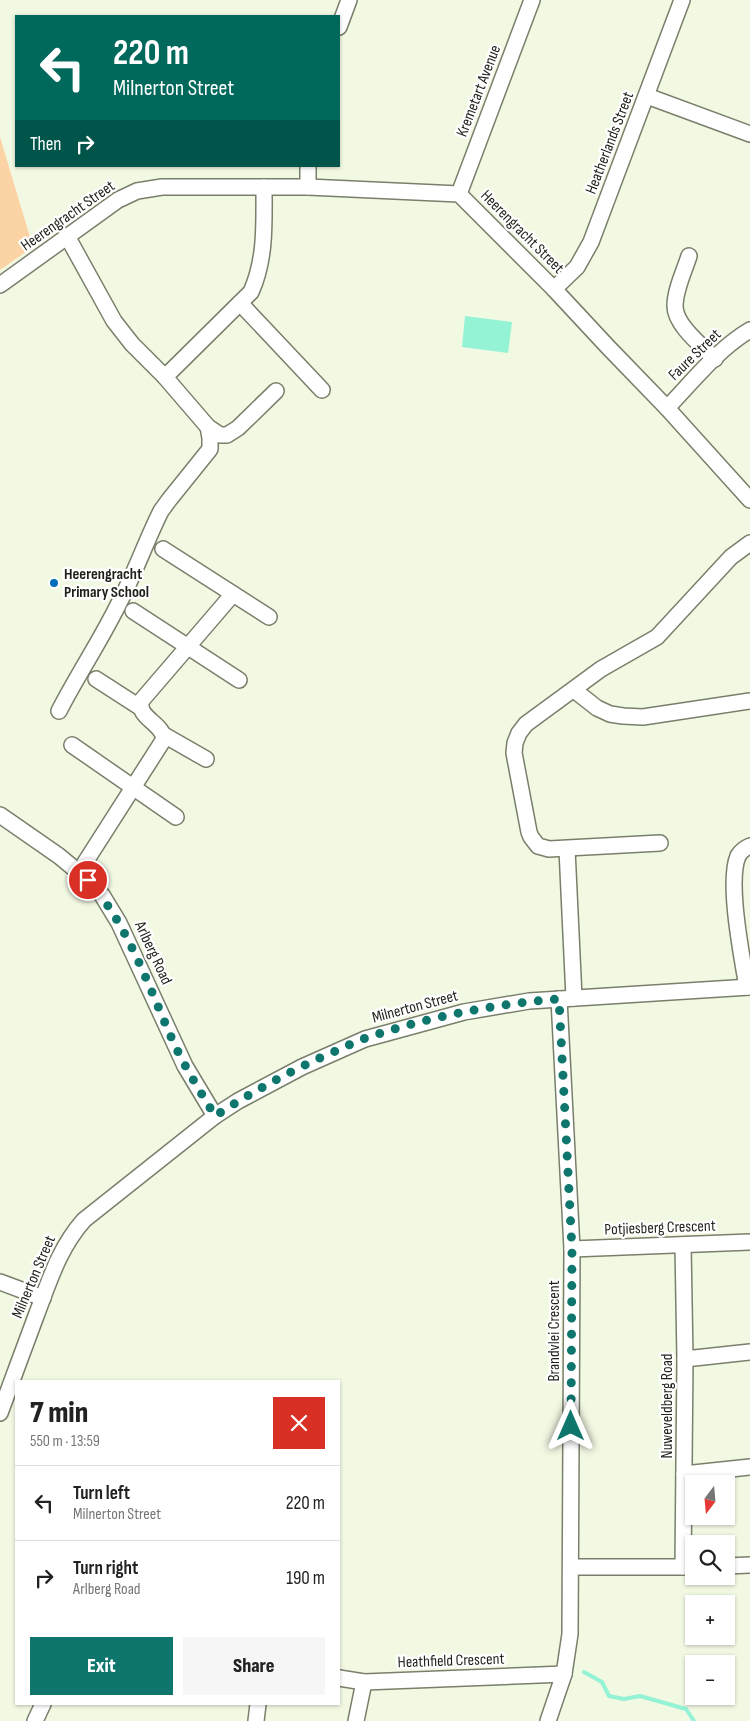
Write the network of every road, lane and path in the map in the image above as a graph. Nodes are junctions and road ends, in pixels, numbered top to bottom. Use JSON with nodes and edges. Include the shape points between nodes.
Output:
{"nodes":[{"id":1,"x":349,"y":0,"type":"edge"},
{"id":2,"x":532,"y":0,"type":"edge"},
{"id":3,"x":682,"y":0,"type":"edge"},
{"id":4,"x":340,"y":24,"type":"edge"},
{"id":5,"x":647,"y":96,"type":"junction"},
{"id":6,"x":750,"y":134,"type":"edge"},
{"id":7,"x":308,"y":167,"type":"edge"},
{"id":8,"x":264,"y":187,"type":"junction"},
{"id":9,"x":308,"y":187,"type":"junction"},
{"id":10,"x":459,"y":194,"type":"junction"},
{"id":11,"x":67,"y":236,"type":"junction"},
{"id":12,"x":689,"y":256,"type":"dead end"},
{"id":13,"x":0,"y":285,"type":"edge"},
{"id":14,"x":554,"y":289,"type":"junction"},
{"id":15,"x":240,"y":303,"type":"junction"},
{"id":16,"x":750,"y":330,"type":"edge"},
{"id":17,"x":715,"y":359,"type":"junction"},
{"id":18,"x":165,"y":377,"type":"junction"},
{"id":19,"x":322,"y":390,"type":"dead end"},
{"id":20,"x":276,"y":391,"type":"dead end"},
{"id":21,"x":667,"y":408,"type":"junction"},
{"id":22,"x":208,"y":427,"type":"junction"},
{"id":23,"x":750,"y":500,"type":"edge"},
{"id":24,"x":750,"y":543,"type":"edge"},
{"id":25,"x":163,"y":549,"type":"dead end"},
{"id":26,"x":233,"y":594,"type":"junction"},
{"id":27,"x":133,"y":611,"type":"dead end"},
{"id":28,"x":269,"y":617,"type":"dead end"},
{"id":29,"x":188,"y":646,"type":"junction"},
{"id":30,"x":96,"y":680,"type":"dead end"},
{"id":31,"x":239,"y":680,"type":"dead end"},
{"id":32,"x":574,"y":690,"type":"junction"},
{"id":33,"x":750,"y":701,"type":"edge"},
{"id":34,"x":141,"y":708,"type":"junction"},
{"id":35,"x":60,"y":711,"type":"dead end"},
{"id":36,"x":164,"y":735,"type":"junction"},
{"id":37,"x":72,"y":745,"type":"dead end"},
{"id":38,"x":206,"y":758,"type":"dead end"},
{"id":39,"x":133,"y":788,"type":"junction"},
{"id":40,"x":0,"y":815,"type":"edge"},
{"id":41,"x":176,"y":817,"type":"dead end"},
{"id":42,"x":660,"y":843,"type":"dead end"},
{"id":43,"x":750,"y":846,"type":"edge"},
{"id":44,"x":567,"y":849,"type":"junction"},
{"id":45,"x":79,"y":872,"type":"junction"},
{"id":46,"x":748,"y":987,"type":"edge"},
{"id":47,"x":567,"y":998,"type":"junction"},
{"id":48,"x":215,"y":1116,"type":"junction"},
{"id":49,"x":750,"y":1242,"type":"edge"},
{"id":50,"x":683,"y":1245,"type":"junction"},
{"id":51,"x":572,"y":1249,"type":"junction"},
{"id":52,"x":0,"y":1282,"type":"edge"},
{"id":53,"x":43,"y":1298,"type":"junction"},
{"id":54,"x":750,"y":1352,"type":"edge"},
{"id":55,"x":684,"y":1358,"type":"junction"},
{"id":56,"x":0,"y":1413,"type":"edge"},
{"id":57,"x":750,"y":1467,"type":"edge"},
{"id":58,"x":684,"y":1474,"type":"junction"},
{"id":59,"x":687,"y":1535,"type":"edge"},
{"id":60,"x":750,"y":1565,"type":"edge"},
{"id":61,"x":735,"y":1566,"type":"edge"},
{"id":62,"x":571,"y":1567,"type":"junction"},
{"id":63,"x":685,"y":1567,"type":"edge"},
{"id":64,"x":564,"y":1674,"type":"junction"},
{"id":65,"x":340,"y":1678,"type":"edge"},
{"id":66,"x":364,"y":1682,"type":"junction"},
{"id":67,"x":42,"y":1705,"type":"edge"},
{"id":68,"x":258,"y":1705,"type":"edge"},
{"id":69,"x":34,"y":1721,"type":"edge"},
{"id":70,"x":256,"y":1721,"type":"edge"},
{"id":71,"x":356,"y":1721,"type":"edge"},
{"id":72,"x":548,"y":1721,"type":"edge"}],
"edges":[{"from":1,"to":4,"type":"street"},
{"from":2,"to":10,"type":"street","name":"Kremetart Avenue"},
{"from":3,"to":5,"type":"street","name":"Heatherlands Street"},
{"from":5,"to":6,"type":"street"},
{"from":5,"to":14,"type":"street","name":"Heatherlands Street","via":[[585,256]]},
{"from":7,"to":9,"type":"street"},
{"from":8,"to":9,"type":"street","name":"Heerengracht Street"},
{"from":8,"to":11,"type":"street","name":"Heerengracht Street","via":[[146,189],[118,200]]},
{"from":8,"to":15,"type":"street","via":[[260,265],[251,292]]},
{"from":9,"to":10,"type":"street","name":"Heerengracht Street"},
{"from":10,"to":14,"type":"street","name":"Heerengracht Street"},
{"from":11,"to":13,"type":"street","name":"Heerengracht Street"},
{"from":11,"to":18,"type":"street","via":[[114,322]]},
{"from":12,"to":17,"type":"street","via":[[675,307],[681,323]]},
{"from":14,"to":21,"type":"street","name":"Heerengracht Street"},
{"from":15,"to":18,"type":"street"},
{"from":15,"to":19,"type":"street"},
{"from":16,"to":17,"type":"street","name":"Faure Street"},
{"from":17,"to":21,"type":"street","name":"Faure Street"},
{"from":18,"to":22,"type":"street"},
{"from":20,"to":22,"type":"street","via":[[227,435],[220,435]]},
{"from":21,"to":23,"type":"street","name":"Heerengracht Street"},
{"from":22,"to":35,"type":"street","via":[[210,449],[161,511],[120,601]]},
{"from":24,"to":32,"type":"street","via":[[731,557],[657,636],[601,669]]},
{"from":25,"to":26,"type":"street"},
{"from":26,"to":28,"type":"street"},
{"from":26,"to":29,"type":"street"},
{"from":27,"to":29,"type":"street"},
{"from":29,"to":31,"type":"street"},
{"from":29,"to":34,"type":"street","via":[[142,700]]},
{"from":30,"to":34,"type":"street"},
{"from":32,"to":33,"type":"street","via":[[597,708],[624,716],[643,717]]},
{"from":32,"to":44,"type":"street","via":[[526,724],[515,743],[514,753],[531,837],[542,848]]},
{"from":34,"to":36,"type":"street"},
{"from":36,"to":38,"type":"street"},
{"from":36,"to":39,"type":"street"},
{"from":37,"to":39,"type":"street"},
{"from":39,"to":41,"type":"street"},
{"from":39,"to":45,"type":"street"},
{"from":40,"to":45,"type":"street","name":"Arlberg Road"},
{"from":42,"to":44,"type":"street"},
{"from":43,"to":46,"type":"street","via":[[738,856],[734,876]]},
{"from":44,"to":47,"type":"street","name":"Brandvlei Crescent"},
{"from":45,"to":48,"type":"street","name":"Arlberg Road","via":[[102,895],[119,923],[184,1066]]},
{"from":46,"to":47,"type":"street","name":"Milnerton Street"},
{"from":47,"to":48,"type":"street","name":"Milnerton Street","via":[[464,1012],[365,1039],[271,1082]]},
{"from":47,"to":51,"type":"street","name":"Brandvlei Crescent"},
{"from":48,"to":53,"type":"street","name":"Milnerton Street","via":[[84,1220],[64,1247]]},
{"from":49,"to":50,"type":"street","name":"Potjiesberg Crescent"},
{"from":50,"to":51,"type":"street","name":"Potjiesberg Crescent"},
{"from":50,"to":55,"type":"street","name":"Nuweveldberg Road"},
{"from":51,"to":62,"type":"street","name":"Brandvlei Crescent"},
{"from":52,"to":53,"type":"street"},
{"from":53,"to":56,"type":"street","name":"Milnerton Street"},
{"from":54,"to":55,"type":"street"},
{"from":55,"to":58,"type":"street","name":"Nuweveldberg Road"},
{"from":57,"to":58,"type":"street"},
{"from":58,"to":59,"type":"street","name":"Nuweveldberg Road"},
{"from":60,"to":61,"type":"street"},
{"from":62,"to":63,"type":"street"},
{"from":62,"to":64,"type":"street","name":"Brandvlei Crescent","via":[[570,1634]]},
{"from":64,"to":66,"type":"street","name":"Heathfield Crescent"},
{"from":64,"to":72,"type":"street","name":"Brandvlei Crescent"},
{"from":65,"to":66,"type":"street","name":"Heathfield Crescent"},
{"from":66,"to":71,"type":"street"},
{"from":67,"to":69,"type":"street"},
{"from":68,"to":70,"type":"street"}]}
